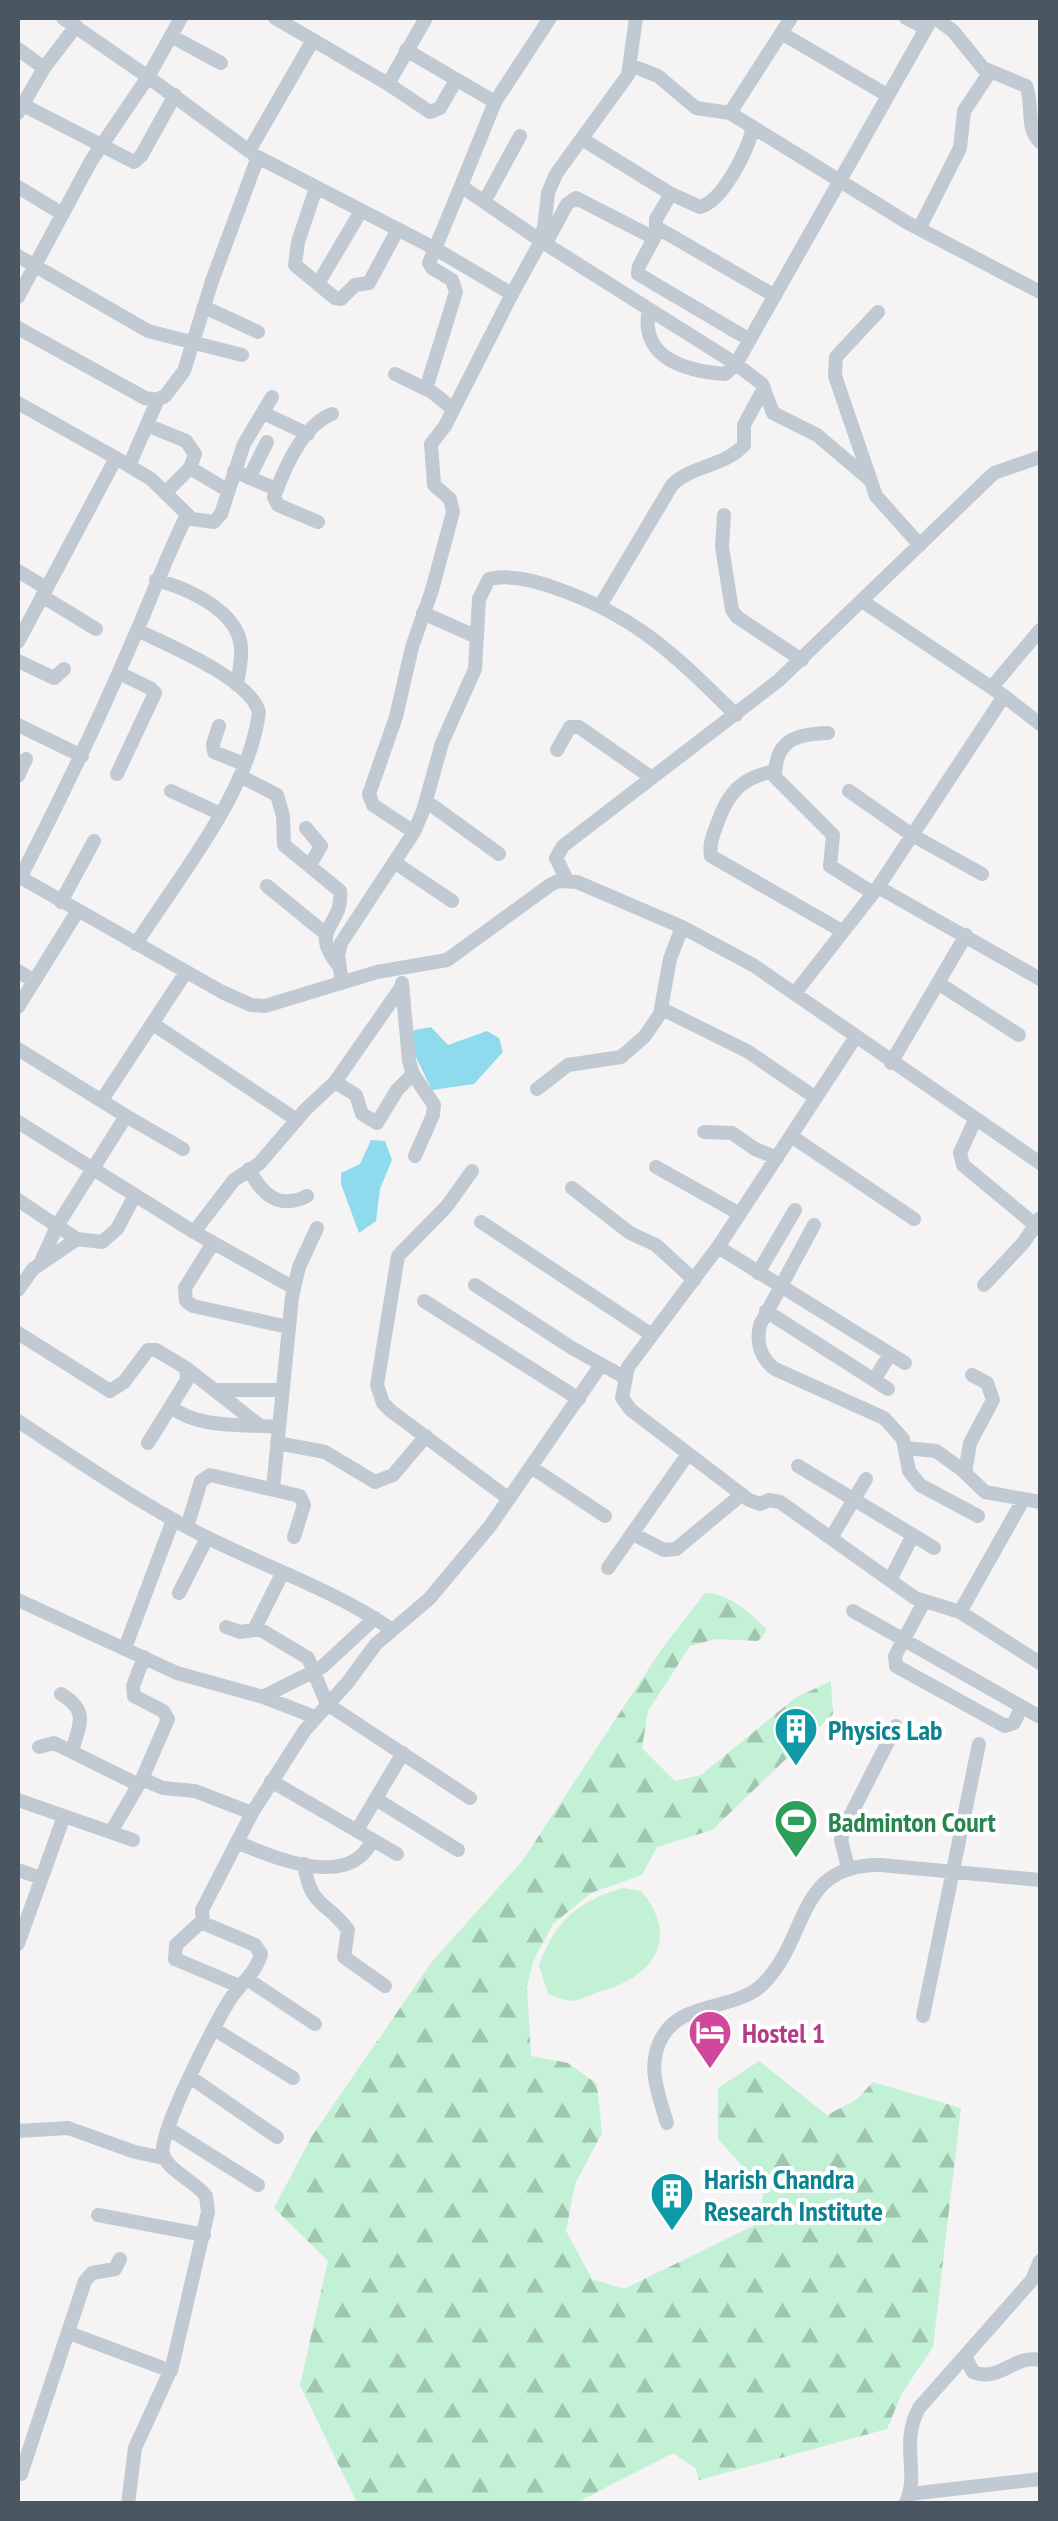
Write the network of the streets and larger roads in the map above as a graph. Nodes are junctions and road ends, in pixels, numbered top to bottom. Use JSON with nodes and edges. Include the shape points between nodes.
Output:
{"nodes":[{"id":1,"x":180,"y":18,"type":"edge"},
{"id":2,"x":275,"y":18,"type":"edge"},
{"id":3,"x":426,"y":18,"type":"edge"},
{"id":4,"x":550,"y":18,"type":"edge"},
{"id":5,"x":636,"y":18,"type":"edge"},
{"id":6,"x":791,"y":18,"type":"edge"},
{"id":7,"x":906,"y":18,"type":"edge"},
{"id":8,"x":931,"y":21,"type":"edge"},
{"id":9,"x":70,"y":22,"type":"edge"},
{"id":10,"x":783,"y":34,"type":"junction"},
{"id":11,"x":170,"y":36,"type":"junction"},
{"id":12,"x":313,"y":40,"type":"junction"},
{"id":13,"x":18,"y":50,"type":"edge"},
{"id":14,"x":406,"y":50,"type":"junction"},
{"id":15,"x":221,"y":63,"type":"dead end"},
{"id":16,"x":630,"y":65,"type":"junction"},
{"id":17,"x":44,"y":68,"type":"junction"},
{"id":18,"x":990,"y":72,"type":"junction"},
{"id":19,"x":148,"y":77,"type":"junction"},
{"id":20,"x":456,"y":80,"type":"junction"},
{"id":21,"x":388,"y":84,"type":"junction"},
{"id":22,"x":174,"y":95,"type":"junction"},
{"id":23,"x":888,"y":95,"type":"junction"},
{"id":24,"x":496,"y":102,"type":"junction"},
{"id":25,"x":20,"y":109,"type":"edge"},
{"id":26,"x":730,"y":113,"type":"junction"},
{"id":27,"x":753,"y":128,"type":"junction"},
{"id":28,"x":520,"y":136,"type":"dead end"},
{"id":29,"x":582,"y":139,"type":"junction"},
{"id":30,"x":1040,"y":142,"type":"edge"},
{"id":31,"x":100,"y":146,"type":"junction"},
{"id":32,"x":253,"y":154,"type":"junction"},
{"id":33,"x":838,"y":182,"type":"junction"},
{"id":34,"x":461,"y":186,"type":"junction"},
{"id":35,"x":18,"y":188,"type":"edge"},
{"id":36,"x":316,"y":188,"type":"junction"},
{"id":37,"x":672,"y":194,"type":"junction"},
{"id":38,"x":484,"y":202,"type":"junction"},
{"id":39,"x":361,"y":210,"type":"junction"},
{"id":40,"x":61,"y":212,"type":"junction"},
{"id":41,"x":398,"y":229,"type":"junction"},
{"id":42,"x":919,"y":229,"type":"junction"},
{"id":43,"x":656,"y":234,"type":"junction"},
{"id":44,"x":542,"y":241,"type":"junction"},
{"id":45,"x":434,"y":248,"type":"junction"},
{"id":46,"x":18,"y":256,"type":"edge"},
{"id":47,"x":34,"y":265,"type":"junction"},
{"id":48,"x":319,"y":282,"type":"junction"},
{"id":49,"x":1040,"y":292,"type":"edge"},
{"id":50,"x":512,"y":294,"type":"junction"},
{"id":51,"x":18,"y":296,"type":"edge"},
{"id":52,"x":775,"y":296,"type":"junction"},
{"id":53,"x":204,"y":307,"type":"junction"},
{"id":54,"x":649,"y":309,"type":"junction"},
{"id":55,"x":878,"y":312,"type":"dead end"},
{"id":56,"x":18,"y":328,"type":"edge"},
{"id":57,"x":258,"y":332,"type":"dead end"},
{"id":58,"x":750,"y":340,"type":"junction"},
{"id":59,"x":194,"y":344,"type":"junction"},
{"id":60,"x":242,"y":355,"type":"dead end"},
{"id":61,"x":736,"y":364,"type":"junction"},
{"id":62,"x":395,"y":374,"type":"dead end"},
{"id":63,"x":764,"y":388,"type":"junction"},
{"id":64,"x":426,"y":389,"type":"junction"},
{"id":65,"x":272,"y":396,"type":"dead end"},
{"id":66,"x":158,"y":400,"type":"junction"},
{"id":67,"x":18,"y":403,"type":"edge"},
{"id":68,"x":454,"y":409,"type":"junction"},
{"id":69,"x":262,"y":413,"type":"junction"},
{"id":70,"x":332,"y":414,"type":"dead end"},
{"id":71,"x":149,"y":426,"type":"junction"},
{"id":72,"x":308,"y":434,"type":"junction"},
{"id":73,"x":266,"y":442,"type":"dead end"},
{"id":74,"x":1040,"y":457,"type":"edge"},
{"id":75,"x":123,"y":462,"type":"junction"},
{"id":76,"x":190,"y":468,"type":"junction"},
{"id":77,"x":234,"y":470,"type":"junction"},
{"id":78,"x":249,"y":478,"type":"junction"},
{"id":79,"x":870,"y":480,"type":"junction"},
{"id":80,"x":276,"y":489,"type":"junction"},
{"id":81,"x":227,"y":490,"type":"junction"},
{"id":82,"x":166,"y":492,"type":"junction"},
{"id":83,"x":724,"y":515,"type":"dead end"},
{"id":84,"x":187,"y":516,"type":"junction"},
{"id":85,"x":318,"y":522,"type":"dead end"},
{"id":86,"x":920,"y":545,"type":"junction"},
{"id":87,"x":18,"y":571,"type":"edge"},
{"id":88,"x":156,"y":580,"type":"junction"},
{"id":89,"x":44,"y":592,"type":"junction"},
{"id":90,"x":862,"y":601,"type":"junction"},
{"id":91,"x":600,"y":606,"type":"junction"},
{"id":92,"x":424,"y":613,"type":"junction"},
{"id":93,"x":96,"y":629,"type":"dead end"},
{"id":94,"x":137,"y":630,"type":"junction"},
{"id":95,"x":1040,"y":630,"type":"edge"},
{"id":96,"x":19,"y":635,"type":"edge"},
{"id":97,"x":477,"y":638,"type":"junction"},
{"id":98,"x":802,"y":660,"type":"junction"},
{"id":99,"x":18,"y":661,"type":"edge"},
{"id":100,"x":64,"y":669,"type":"dead end"},
{"id":101,"x":118,"y":673,"type":"junction"},
{"id":102,"x":237,"y":685,"type":"junction"},
{"id":103,"x":998,"y":692,"type":"junction"},
{"id":104,"x":736,"y":715,"type":"junction"},
{"id":105,"x":18,"y":724,"type":"edge"},
{"id":106,"x":1040,"y":724,"type":"edge"},
{"id":107,"x":218,"y":726,"type":"dead end"},
{"id":108,"x":828,"y":732,"type":"dead end"},
{"id":109,"x":558,"y":750,"type":"dead end"},
{"id":110,"x":82,"y":756,"type":"junction"},
{"id":111,"x":26,"y":760,"type":"dead end"},
{"id":112,"x":242,"y":770,"type":"junction"},
{"id":113,"x":774,"y":772,"type":"junction"},
{"id":114,"x":118,"y":774,"type":"dead end"},
{"id":115,"x":18,"y":776,"type":"edge"},
{"id":116,"x":652,"y":778,"type":"junction"},
{"id":117,"x":171,"y":791,"type":"dead end"},
{"id":118,"x":849,"y":791,"type":"dead end"},
{"id":119,"x":426,"y":801,"type":"junction"},
{"id":120,"x":221,"y":814,"type":"junction"},
{"id":121,"x":306,"y":828,"type":"dead end"},
{"id":122,"x":414,"y":832,"type":"junction"},
{"id":123,"x":912,"y":835,"type":"junction"},
{"id":124,"x":94,"y":841,"type":"dead end"},
{"id":125,"x":498,"y":854,"type":"dead end"},
{"id":126,"x":394,"y":862,"type":"junction"},
{"id":127,"x":310,"y":866,"type":"junction"},
{"id":128,"x":982,"y":874,"type":"dead end"},
{"id":129,"x":19,"y":877,"type":"edge"},
{"id":130,"x":567,"y":880,"type":"junction"},
{"id":131,"x":267,"y":886,"type":"dead end"},
{"id":132,"x":875,"y":890,"type":"junction"},
{"id":133,"x":61,"y":902,"type":"junction"},
{"id":134,"x":452,"y":902,"type":"dead end"},
{"id":135,"x":76,"y":912,"type":"junction"},
{"id":136,"x":682,"y":927,"type":"junction"},
{"id":137,"x":842,"y":931,"type":"junction"},
{"id":138,"x":326,"y":934,"type":"junction"},
{"id":139,"x":966,"y":935,"type":"junction"},
{"id":140,"x":136,"y":944,"type":"junction"},
{"id":141,"x":339,"y":966,"type":"junction"},
{"id":142,"x":404,"y":970,"type":"junction"},
{"id":143,"x":18,"y":971,"type":"edge"},
{"id":144,"x":186,"y":972,"type":"junction"},
{"id":145,"x":1040,"y":979,"type":"edge"},
{"id":146,"x":34,"y":981,"type":"junction"},
{"id":147,"x":342,"y":982,"type":"junction"},
{"id":148,"x":938,"y":983,"type":"junction"},
{"id":149,"x":402,"y":986,"type":"junction"},
{"id":150,"x":795,"y":993,"type":"junction"},
{"id":151,"x":18,"y":1006,"type":"edge"},
{"id":152,"x":662,"y":1009,"type":"junction"},
{"id":153,"x":153,"y":1024,"type":"junction"},
{"id":154,"x":1019,"y":1036,"type":"dead end"},
{"id":155,"x":855,"y":1038,"type":"junction"},
{"id":156,"x":18,"y":1050,"type":"edge"},
{"id":157,"x":891,"y":1063,"type":"junction"},
{"id":158,"x":414,"y":1074,"type":"junction"},
{"id":159,"x":335,"y":1082,"type":"junction"},
{"id":160,"x":537,"y":1089,"type":"dead end"},
{"id":161,"x":816,"y":1098,"type":"junction"},
{"id":162,"x":102,"y":1100,"type":"junction"},
{"id":163,"x":126,"y":1116,"type":"junction"},
{"id":164,"x":296,"y":1120,"type":"junction"},
{"id":165,"x":975,"y":1120,"type":"junction"},
{"id":166,"x":18,"y":1122,"type":"edge"},
{"id":167,"x":704,"y":1132,"type":"dead end"},
{"id":168,"x":791,"y":1136,"type":"junction"},
{"id":169,"x":183,"y":1149,"type":"dead end"},
{"id":170,"x":415,"y":1156,"type":"dead end"},
{"id":171,"x":776,"y":1158,"type":"junction"},
{"id":172,"x":1040,"y":1163,"type":"edge"},
{"id":173,"x":656,"y":1167,"type":"dead end"},
{"id":174,"x":91,"y":1168,"type":"junction"},
{"id":175,"x":249,"y":1169,"type":"junction"},
{"id":176,"x":472,"y":1171,"type":"dead end"},
{"id":177,"x":572,"y":1188,"type":"dead end"},
{"id":178,"x":135,"y":1195,"type":"junction"},
{"id":179,"x":307,"y":1196,"type":"dead end"},
{"id":180,"x":18,"y":1200,"type":"edge"},
{"id":181,"x":795,"y":1210,"type":"dead end"},
{"id":182,"x":740,"y":1214,"type":"junction"},
{"id":183,"x":914,"y":1219,"type":"dead end"},
{"id":184,"x":481,"y":1222,"type":"dead end"},
{"id":185,"x":1039,"y":1224,"type":"edge"},
{"id":186,"x":814,"y":1225,"type":"dead end"},
{"id":187,"x":57,"y":1226,"type":"junction"},
{"id":188,"x":317,"y":1228,"type":"dead end"},
{"id":189,"x":194,"y":1232,"type":"junction"},
{"id":190,"x":78,"y":1239,"type":"junction"},
{"id":191,"x":213,"y":1243,"type":"junction"},
{"id":192,"x":718,"y":1247,"type":"junction"},
{"id":193,"x":32,"y":1264,"type":"junction"},
{"id":194,"x":758,"y":1273,"type":"junction"},
{"id":195,"x":694,"y":1280,"type":"junction"},
{"id":196,"x":475,"y":1285,"type":"dead end"},
{"id":197,"x":984,"y":1285,"type":"dead end"},
{"id":198,"x":778,"y":1286,"type":"junction"},
{"id":199,"x":294,"y":1288,"type":"junction"},
{"id":200,"x":18,"y":1290,"type":"edge"},
{"id":201,"x":424,"y":1300,"type":"dead end"},
{"id":202,"x":766,"y":1311,"type":"junction"},
{"id":203,"x":288,"y":1327,"type":"junction"},
{"id":204,"x":18,"y":1333,"type":"edge"},
{"id":205,"x":652,"y":1335,"type":"junction"},
{"id":206,"x":890,"y":1354,"type":"junction"},
{"id":207,"x":905,"y":1364,"type":"dead end"},
{"id":208,"x":601,"y":1365,"type":"junction"},
{"id":209,"x":186,"y":1368,"type":"junction"},
{"id":210,"x":972,"y":1374,"type":"dead end"},
{"id":211,"x":624,"y":1376,"type":"junction"},
{"id":212,"x":874,"y":1380,"type":"junction"},
{"id":213,"x":216,"y":1390,"type":"junction"},
{"id":214,"x":282,"y":1390,"type":"junction"},
{"id":215,"x":888,"y":1390,"type":"dead end"},
{"id":216,"x":579,"y":1399,"type":"junction"},
{"id":217,"x":171,"y":1407,"type":"junction"},
{"id":218,"x":18,"y":1421,"type":"edge"},
{"id":219,"x":260,"y":1425,"type":"junction"},
{"id":220,"x":278,"y":1427,"type":"junction"},
{"id":221,"x":426,"y":1436,"type":"junction"},
{"id":222,"x":148,"y":1443,"type":"dead end"},
{"id":223,"x":277,"y":1443,"type":"junction"},
{"id":224,"x":906,"y":1448,"type":"junction"},
{"id":225,"x":688,"y":1454,"type":"junction"},
{"id":226,"x":798,"y":1466,"type":"dead end"},
{"id":227,"x":532,"y":1467,"type":"junction"},
{"id":228,"x":966,"y":1473,"type":"junction"},
{"id":229,"x":866,"y":1479,"type":"dead end"},
{"id":230,"x":273,"y":1488,"type":"junction"},
{"id":231,"x":741,"y":1494,"type":"junction"},
{"id":232,"x":854,"y":1498,"type":"junction"},
{"id":233,"x":509,"y":1499,"type":"junction"},
{"id":234,"x":1022,"y":1500,"type":"junction"},
{"id":235,"x":1040,"y":1502,"type":"edge"},
{"id":236,"x":605,"y":1516,"type":"dead end"},
{"id":237,"x":978,"y":1516,"type":"dead end"},
{"id":238,"x":180,"y":1524,"type":"junction"},
{"id":239,"x":632,"y":1534,"type":"junction"},
{"id":240,"x":912,"y":1535,"type":"junction"},
{"id":241,"x":207,"y":1538,"type":"junction"},
{"id":242,"x":294,"y":1538,"type":"dead end"},
{"id":243,"x":830,"y":1538,"type":"junction"},
{"id":244,"x":934,"y":1548,"type":"dead end"},
{"id":245,"x":608,"y":1568,"type":"dead end"},
{"id":246,"x":282,"y":1574,"type":"junction"},
{"id":247,"x":890,"y":1580,"type":"junction"},
{"id":248,"x":179,"y":1594,"type":"dead end"},
{"id":249,"x":18,"y":1600,"type":"edge"},
{"id":250,"x":924,"y":1602,"type":"junction"},
{"id":251,"x":853,"y":1611,"type":"dead end"},
{"id":252,"x":960,"y":1612,"type":"junction"},
{"id":253,"x":375,"y":1618,"type":"junction"},
{"id":254,"x":226,"y":1627,"type":"dead end"},
{"id":255,"x":256,"y":1628,"type":"junction"},
{"id":256,"x":391,"y":1629,"type":"junction"},
{"id":257,"x":904,"y":1642,"type":"junction"},
{"id":258,"x":125,"y":1648,"type":"junction"},
{"id":259,"x":144,"y":1657,"type":"junction"},
{"id":260,"x":1040,"y":1663,"type":"edge"},
{"id":261,"x":315,"y":1672,"type":"junction"},
{"id":262,"x":61,"y":1694,"type":"dead end"},
{"id":263,"x":263,"y":1697,"type":"junction"},
{"id":264,"x":327,"y":1704,"type":"junction"},
{"id":265,"x":1021,"y":1708,"type":"junction"},
{"id":266,"x":315,"y":1717,"type":"junction"},
{"id":267,"x":1040,"y":1717,"type":"edge"},
{"id":268,"x":896,"y":1726,"type":"dead end"},
{"id":269,"x":979,"y":1744,"type":"dead end"},
{"id":270,"x":39,"y":1747,"type":"dead end"},
{"id":271,"x":72,"y":1751,"type":"junction"},
{"id":272,"x":403,"y":1753,"type":"junction"},
{"id":273,"x":140,"y":1782,"type":"junction"},
{"id":274,"x":271,"y":1782,"type":"junction"},
{"id":275,"x":470,"y":1798,"type":"dead end"},
{"id":276,"x":376,"y":1799,"type":"junction"},
{"id":277,"x":18,"y":1800,"type":"edge"},
{"id":278,"x":252,"y":1812,"type":"junction"},
{"id":279,"x":64,"y":1816,"type":"junction"},
{"id":280,"x":356,"y":1830,"type":"junction"},
{"id":281,"x":111,"y":1832,"type":"junction"},
{"id":282,"x":133,"y":1840,"type":"dead end"},
{"id":283,"x":373,"y":1840,"type":"junction"},
{"id":284,"x":236,"y":1842,"type":"junction"},
{"id":285,"x":458,"y":1850,"type":"dead end"},
{"id":286,"x":397,"y":1854,"type":"dead end"},
{"id":287,"x":304,"y":1864,"type":"junction"},
{"id":288,"x":848,"y":1867,"type":"junction"},
{"id":289,"x":18,"y":1870,"type":"edge"},
{"id":290,"x":953,"y":1872,"type":"junction"},
{"id":291,"x":41,"y":1878,"type":"junction"},
{"id":292,"x":1040,"y":1880,"type":"edge"},
{"id":293,"x":202,"y":1921,"type":"junction"},
{"id":294,"x":19,"y":1937,"type":"edge"},
{"id":295,"x":243,"y":1983,"type":"junction"},
{"id":296,"x":384,"y":1986,"type":"dead end"},
{"id":297,"x":924,"y":2016,"type":"dead end"},
{"id":298,"x":316,"y":2024,"type":"dead end"},
{"id":299,"x":214,"y":2029,"type":"junction"},
{"id":300,"x":190,"y":2077,"type":"junction"},
{"id":301,"x":292,"y":2078,"type":"dead end"},
{"id":302,"x":667,"y":2123,"type":"dead end"},
{"id":303,"x":169,"y":2128,"type":"junction"},
{"id":304,"x":18,"y":2131,"type":"edge"},
{"id":305,"x":278,"y":2137,"type":"dead end"},
{"id":306,"x":164,"y":2158,"type":"junction"},
{"id":307,"x":258,"y":2184,"type":"dead end"},
{"id":308,"x":98,"y":2215,"type":"dead end"},
{"id":309,"x":204,"y":2235,"type":"junction"},
{"id":310,"x":120,"y":2259,"type":"dead end"},
{"id":311,"x":1040,"y":2261,"type":"edge"},
{"id":312,"x":69,"y":2333,"type":"junction"},
{"id":313,"x":966,"y":2356,"type":"junction"},
{"id":314,"x":1040,"y":2360,"type":"edge"},
{"id":315,"x":171,"y":2371,"type":"junction"},
{"id":316,"x":21,"y":2474,"type":"dead end"},
{"id":317,"x":1040,"y":2479,"type":"edge"},
{"id":318,"x":908,"y":2499,"type":"edge"},
{"id":319,"x":128,"y":2504,"type":"edge"}],
"edges":[{"from":1,"to":11,"type":"street"},
{"from":2,"to":12,"type":"street"},
{"from":3,"to":14,"type":"street"},
{"from":4,"to":24,"type":"street"},
{"from":5,"to":16,"type":"street"},
{"from":6,"to":10,"type":"street"},
{"from":7,"to":8,"type":"street"},
{"from":8,"to":18,"type":"street","via":[[953,31]]},
{"from":8,"to":23,"type":"street"},
{"from":9,"to":17,"type":"street"},
{"from":9,"to":19,"type":"street"},
{"from":10,"to":23,"type":"street"},
{"from":10,"to":26,"type":"street"},
{"from":11,"to":15,"type":"street"},
{"from":11,"to":19,"type":"street"},
{"from":12,"to":21,"type":"street"},
{"from":12,"to":32,"type":"street"},
{"from":13,"to":17,"type":"street"},
{"from":14,"to":20,"type":"street"},
{"from":14,"to":21,"type":"street"},
{"from":16,"to":26,"type":"street","via":[[658,76],[696,108]]},
{"from":16,"to":29,"type":"street","via":[[623,86]]},
{"from":17,"to":25,"type":"street"},
{"from":18,"to":30,"type":"street","via":[[1026,86],[1032,132]]},
{"from":18,"to":42,"type":"street","via":[[964,111],[960,148]]},
{"from":19,"to":22,"type":"street"},
{"from":19,"to":31,"type":"street"},
{"from":20,"to":21,"type":"street","via":[[440,108],[430,112]]},
{"from":20,"to":24,"type":"street"},
{"from":22,"to":31,"type":"street","via":[[138,160]]},
{"from":22,"to":32,"type":"street"},
{"from":23,"to":33,"type":"street"},
{"from":24,"to":34,"type":"street"},
{"from":25,"to":31,"type":"street"},
{"from":26,"to":27,"type":"street"},
{"from":27,"to":33,"type":"street"},
{"from":27,"to":37,"type":"street","via":[[712,202],[695,206]]},
{"from":28,"to":38,"type":"street"},
{"from":29,"to":37,"type":"street"},
{"from":29,"to":44,"type":"street","via":[[552,182]]},
{"from":31,"to":40,"type":"street"},
{"from":32,"to":36,"type":"street"},
{"from":32,"to":53,"type":"street"},
{"from":33,"to":42,"type":"street"},
{"from":33,"to":52,"type":"street"},
{"from":34,"to":38,"type":"street"},
{"from":34,"to":45,"type":"street"},
{"from":35,"to":40,"type":"street"},
{"from":36,"to":39,"type":"street"},
{"from":36,"to":48,"type":"street","via":[[294,258],[298,270]]},
{"from":37,"to":43,"type":"street","via":[[656,219]]},
{"from":38,"to":44,"type":"street"},
{"from":39,"to":41,"type":"street"},
{"from":39,"to":48,"type":"street"},
{"from":40,"to":47,"type":"street"},
{"from":41,"to":45,"type":"street"},
{"from":41,"to":48,"type":"street","via":[[369,284],[355,285],[338,299]]},
{"from":42,"to":49,"type":"street"},
{"from":43,"to":44,"type":"street","via":[[576,198]]},
{"from":43,"to":52,"type":"street"},
{"from":43,"to":58,"type":"street","via":[[638,270],[643,280]]},
{"from":44,"to":50,"type":"street"},
{"from":44,"to":54,"type":"street"},
{"from":45,"to":50,"type":"street"},
{"from":45,"to":64,"type":"street","via":[[429,265],[452,280],[456,292]]},
{"from":46,"to":47,"type":"street"},
{"from":47,"to":51,"type":"street"},
{"from":47,"to":59,"type":"street","via":[[148,332]]},
{"from":50,"to":68,"type":"street"},
{"from":52,"to":58,"type":"street"},
{"from":53,"to":57,"type":"street"},
{"from":53,"to":59,"type":"street"},
{"from":54,"to":61,"type":"street"},
{"from":54,"to":61,"type":"street","via":[[650,341],[670,360],[725,374]]},
{"from":55,"to":79,"type":"street","via":[[840,352],[834,370]]},
{"from":56,"to":66,"type":"street"},
{"from":58,"to":61,"type":"street"},
{"from":59,"to":60,"type":"street"},
{"from":59,"to":66,"type":"street","via":[[184,371]]},
{"from":61,"to":63,"type":"street"},
{"from":62,"to":64,"type":"street"},
{"from":63,"to":79,"type":"street","via":[[773,413],[817,435]]},
{"from":63,"to":91,"type":"street","via":[[744,425],[744,445],[672,485]]},
{"from":64,"to":68,"type":"street"},
{"from":65,"to":69,"type":"street"},
{"from":66,"to":71,"type":"street"},
{"from":67,"to":75,"type":"street"},
{"from":68,"to":92,"type":"street","via":[[431,444],[434,485],[450,499],[453,512]]},
{"from":69,"to":72,"type":"street"},
{"from":69,"to":77,"type":"street"},
{"from":70,"to":72,"type":"street"},
{"from":71,"to":75,"type":"street"},
{"from":71,"to":76,"type":"street","via":[[190,446]]},
{"from":72,"to":80,"type":"street"},
{"from":73,"to":78,"type":"street"},
{"from":74,"to":86,"type":"street","via":[[994,473]]},
{"from":75,"to":82,"type":"street"},
{"from":75,"to":89,"type":"street"},
{"from":76,"to":81,"type":"street"},
{"from":76,"to":82,"type":"street"},
{"from":77,"to":78,"type":"street"},
{"from":77,"to":81,"type":"street"},
{"from":78,"to":80,"type":"street"},
{"from":79,"to":86,"type":"street","via":[[878,500]]},
{"from":80,"to":85,"type":"street","via":[[278,505]]},
{"from":81,"to":84,"type":"street","via":[[214,522]]},
{"from":82,"to":84,"type":"street"},
{"from":83,"to":98,"type":"street","via":[[732,610]]},
{"from":84,"to":88,"type":"street"},
{"from":86,"to":90,"type":"street"},
{"from":87,"to":89,"type":"street"},
{"from":88,"to":94,"type":"street"},
{"from":88,"to":102,"type":"street","via":[[190,590],[235,629],[241,650]]},
{"from":89,"to":93,"type":"street"},
{"from":89,"to":96,"type":"street"},
{"from":90,"to":98,"type":"street"},
{"from":90,"to":103,"type":"street"},
{"from":91,"to":97,"type":"street","via":[[542,584],[489,579]]},
{"from":91,"to":104,"type":"street","via":[[662,644]]},
{"from":92,"to":97,"type":"street"},
{"from":92,"to":122,"type":"street","via":[[369,794],[373,806]]},
{"from":94,"to":101,"type":"street"},
{"from":94,"to":102,"type":"street"},
{"from":95,"to":103,"type":"street"},
{"from":97,"to":119,"type":"street","via":[[475,669],[442,743]]},
{"from":98,"to":104,"type":"street"},
{"from":99,"to":100,"type":"street","via":[[54,678]]},
{"from":101,"to":110,"type":"street"},
{"from":101,"to":114,"type":"street","via":[[155,693]]},
{"from":102,"to":112,"type":"street","via":[[259,712]]},
{"from":103,"to":106,"type":"street"},
{"from":103,"to":123,"type":"street"},
{"from":104,"to":116,"type":"street"},
{"from":105,"to":110,"type":"street"},
{"from":107,"to":112,"type":"street","via":[[214,752]]},
{"from":108,"to":113,"type":"street","via":[[795,735]]},
{"from":109,"to":116,"type":"street","via":[[570,727],[579,727]]},
{"from":110,"to":129,"type":"street"},
{"from":111,"to":115,"type":"street"},
{"from":112,"to":120,"type":"street"},
{"from":112,"to":127,"type":"street","via":[[277,795],[284,844]]},
{"from":113,"to":132,"type":"street","via":[[832,835],[830,866]]},
{"from":113,"to":137,"type":"street","via":[[727,796],[711,856]]},
{"from":116,"to":130,"type":"street","via":[[558,850]]},
{"from":117,"to":120,"type":"street"},
{"from":118,"to":123,"type":"street"},
{"from":119,"to":122,"type":"street"},
{"from":119,"to":125,"type":"street"},
{"from":120,"to":140,"type":"street"},
{"from":121,"to":127,"type":"street","via":[[320,846]]},
{"from":122,"to":126,"type":"street"},
{"from":123,"to":128,"type":"street"},
{"from":123,"to":132,"type":"street"},
{"from":124,"to":133,"type":"street"},
{"from":126,"to":134,"type":"street"},
{"from":126,"to":141,"type":"street","via":[[341,943]]},
{"from":127,"to":138,"type":"street","via":[[340,891]]},
{"from":129,"to":133,"type":"street"},
{"from":130,"to":136,"type":"street"},
{"from":130,"to":142,"type":"street","via":[[550,885],[447,960]]},
{"from":131,"to":138,"type":"street"},
{"from":132,"to":137,"type":"street"},
{"from":132,"to":139,"type":"street"},
{"from":133,"to":135,"type":"street"},
{"from":135,"to":140,"type":"street"},
{"from":135,"to":146,"type":"street"},
{"from":136,"to":150,"type":"street"},
{"from":136,"to":152,"type":"street"},
{"from":137,"to":150,"type":"street"},
{"from":138,"to":141,"type":"street","via":[[327,951]]},
{"from":139,"to":145,"type":"street"},
{"from":139,"to":148,"type":"street"},
{"from":140,"to":144,"type":"street"},
{"from":141,"to":147,"type":"street"},
{"from":142,"to":147,"type":"street"},
{"from":142,"to":149,"type":"street"},
{"from":143,"to":146,"type":"street"},
{"from":144,"to":147,"type":"street","via":[[238,1000],[265,1006]]},
{"from":144,"to":153,"type":"street"},
{"from":146,"to":151,"type":"street"},
{"from":148,"to":154,"type":"street"},
{"from":148,"to":157,"type":"street"},
{"from":149,"to":158,"type":"street"},
{"from":149,"to":159,"type":"street"},
{"from":150,"to":155,"type":"street"},
{"from":152,"to":160,"type":"street","via":[[630,1051],[568,1065]]},
{"from":152,"to":161,"type":"street","via":[[747,1052]]},
{"from":153,"to":162,"type":"street"},
{"from":153,"to":164,"type":"street"},
{"from":155,"to":157,"type":"street"},
{"from":155,"to":161,"type":"street"},
{"from":156,"to":162,"type":"street"},
{"from":157,"to":165,"type":"street"},
{"from":158,"to":159,"type":"street","via":[[378,1122],[362,1114],[356,1096]]},
{"from":158,"to":170,"type":"street","via":[[434,1105]]},
{"from":159,"to":164,"type":"street"},
{"from":161,"to":168,"type":"street"},
{"from":162,"to":163,"type":"street"},
{"from":163,"to":169,"type":"street"},
{"from":163,"to":174,"type":"street"},
{"from":164,"to":175,"type":"street"},
{"from":165,"to":172,"type":"street"},
{"from":165,"to":185,"type":"street","via":[[962,1145],[963,1165]]},
{"from":166,"to":174,"type":"street"},
{"from":167,"to":171,"type":"street","via":[[732,1133]]},
{"from":168,"to":171,"type":"street"},
{"from":168,"to":183,"type":"street"},
{"from":171,"to":182,"type":"street"},
{"from":173,"to":182,"type":"street"},
{"from":174,"to":178,"type":"street"},
{"from":174,"to":187,"type":"street"},
{"from":175,"to":179,"type":"street","via":[[281,1202]]},
{"from":175,"to":189,"type":"street"},
{"from":176,"to":221,"type":"street","via":[[398,1256],[388,1300],[379,1394]]},
{"from":177,"to":195,"type":"street","via":[[656,1245]]},
{"from":178,"to":189,"type":"street"},
{"from":178,"to":190,"type":"street","via":[[110,1238]]},
{"from":180,"to":187,"type":"street"},
{"from":181,"to":194,"type":"street"},
{"from":182,"to":192,"type":"street"},
{"from":184,"to":205,"type":"street"},
{"from":185,"to":197,"type":"street"},
{"from":186,"to":198,"type":"street"},
{"from":187,"to":190,"type":"street"},
{"from":187,"to":193,"type":"street"},
{"from":188,"to":199,"type":"street"},
{"from":189,"to":191,"type":"street"},
{"from":190,"to":193,"type":"street"},
{"from":191,"to":199,"type":"street"},
{"from":191,"to":203,"type":"street","via":[[186,1288],[186,1301]]},
{"from":192,"to":194,"type":"street"},
{"from":192,"to":195,"type":"street"},
{"from":193,"to":200,"type":"street"},
{"from":194,"to":198,"type":"street"},
{"from":195,"to":205,"type":"street"},
{"from":196,"to":208,"type":"street"},
{"from":198,"to":202,"type":"street"},
{"from":198,"to":206,"type":"street"},
{"from":199,"to":203,"type":"street"},
{"from":201,"to":216,"type":"street"},
{"from":202,"to":212,"type":"street"},
{"from":202,"to":224,"type":"street","via":[[758,1342],[768,1364],[884,1418]]},
{"from":203,"to":214,"type":"street"},
{"from":204,"to":209,"type":"street","via":[[110,1390],[119,1388],[148,1350]]},
{"from":205,"to":211,"type":"street"},
{"from":206,"to":207,"type":"street"},
{"from":206,"to":212,"type":"street"},
{"from":208,"to":211,"type":"street"},
{"from":208,"to":216,"type":"street"},
{"from":209,"to":213,"type":"street"},
{"from":209,"to":217,"type":"street","via":[[187,1380]]},
{"from":210,"to":228,"type":"street","via":[[986,1383],[993,1400],[970,1443]]},
{"from":211,"to":225,"type":"street","via":[[625,1404]]},
{"from":212,"to":215,"type":"street"},
{"from":213,"to":214,"type":"street"},
{"from":213,"to":219,"type":"street"},
{"from":214,"to":220,"type":"street"},
{"from":216,"to":227,"type":"street"},
{"from":217,"to":219,"type":"street","via":[[190,1419]]},
{"from":217,"to":222,"type":"street"},
{"from":218,"to":238,"type":"street"},
{"from":219,"to":220,"type":"street"},
{"from":220,"to":223,"type":"street"},
{"from":221,"to":223,"type":"street","via":[[393,1475],[375,1482],[325,1452]]},
{"from":221,"to":233,"type":"street"},
{"from":223,"to":230,"type":"street"},
{"from":224,"to":228,"type":"street","via":[[936,1451]]},
{"from":224,"to":237,"type":"street","via":[[920,1485]]},
{"from":225,"to":231,"type":"street"},
{"from":225,"to":239,"type":"street"},
{"from":226,"to":232,"type":"street"},
{"from":227,"to":233,"type":"street"},
{"from":227,"to":236,"type":"street"},
{"from":228,"to":234,"type":"street","via":[[985,1492]]},
{"from":229,"to":232,"type":"street"},
{"from":230,"to":238,"type":"street","via":[[205,1476]]},
{"from":230,"to":242,"type":"street","via":[[302,1500]]},
{"from":231,"to":239,"type":"street","via":[[676,1549]]},
{"from":231,"to":243,"type":"street","via":[[754,1503],[780,1502]]},
{"from":232,"to":240,"type":"street"},
{"from":232,"to":243,"type":"street"},
{"from":233,"to":256,"type":"street","via":[[429,1599]]},
{"from":234,"to":235,"type":"street"},
{"from":234,"to":252,"type":"street"},
{"from":238,"to":241,"type":"street"},
{"from":238,"to":258,"type":"street"},
{"from":239,"to":245,"type":"street"},
{"from":240,"to":244,"type":"street"},
{"from":240,"to":247,"type":"street"},
{"from":241,"to":246,"type":"street"},
{"from":241,"to":248,"type":"street"},
{"from":243,"to":247,"type":"street"},
{"from":246,"to":253,"type":"street"},
{"from":246,"to":255,"type":"street"},
{"from":247,"to":250,"type":"street"},
{"from":249,"to":258,"type":"street"},
{"from":250,"to":252,"type":"street"},
{"from":250,"to":257,"type":"street"},
{"from":251,"to":257,"type":"street"},
{"from":252,"to":260,"type":"street"},
{"from":253,"to":256,"type":"street"},
{"from":253,"to":261,"type":"street"},
{"from":254,"to":255,"type":"street","via":[[248,1633]]},
{"from":255,"to":261,"type":"street","via":[[299,1650]]},
{"from":256,"to":264,"type":"street"},
{"from":257,"to":265,"type":"street"},
{"from":257,"to":265,"type":"street","via":[[896,1666],[1004,1726],[1014,1724]]},
{"from":258,"to":259,"type":"street"},
{"from":259,"to":263,"type":"street","via":[[195,1680]]},
{"from":259,"to":273,"type":"street","via":[[134,1696],[168,1719]]},
{"from":261,"to":263,"type":"street"},
{"from":261,"to":264,"type":"street"},
{"from":262,"to":271,"type":"street","via":[[81,1716]]},
{"from":263,"to":266,"type":"street"},
{"from":264,"to":266,"type":"street"},
{"from":264,"to":272,"type":"street"},
{"from":265,"to":267,"type":"street"},
{"from":266,"to":274,"type":"street"},
{"from":268,"to":288,"type":"street","via":[[844,1828]]},
{"from":269,"to":290,"type":"street"},
{"from":270,"to":271,"type":"street","via":[[54,1743]]},
{"from":271,"to":273,"type":"street"},
{"from":272,"to":275,"type":"street"},
{"from":272,"to":276,"type":"street"},
{"from":273,"to":278,"type":"street","via":[[195,1790]]},
{"from":273,"to":281,"type":"street"},
{"from":274,"to":278,"type":"street"},
{"from":274,"to":280,"type":"street"},
{"from":276,"to":280,"type":"street"},
{"from":276,"to":285,"type":"street"},
{"from":277,"to":279,"type":"street"},
{"from":278,"to":284,"type":"street"},
{"from":279,"to":281,"type":"street"},
{"from":279,"to":291,"type":"street"},
{"from":280,"to":283,"type":"street"},
{"from":281,"to":282,"type":"street"},
{"from":283,"to":286,"type":"street"},
{"from":283,"to":287,"type":"street","via":[[347,1864]]},
{"from":284,"to":287,"type":"street"},
{"from":284,"to":293,"type":"street"},
{"from":287,"to":296,"type":"street","via":[[310,1892],[348,1930],[344,1957]]},
{"from":288,"to":290,"type":"street"},
{"from":288,"to":302,"type":"street","via":[[814,1892],[766,1982],[743,1998],[673,2022],[662,2036],[653,2067]]},
{"from":289,"to":291,"type":"street"},
{"from":290,"to":292,"type":"street"},
{"from":290,"to":297,"type":"street"},
{"from":291,"to":294,"type":"street"},
{"from":293,"to":295,"type":"street","via":[[260,1948]]},
{"from":293,"to":295,"type":"street","via":[[176,1945],[175,1959]]},
{"from":295,"to":298,"type":"street"},
{"from":295,"to":299,"type":"street"},
{"from":299,"to":300,"type":"street"},
{"from":299,"to":301,"type":"street"},
{"from":300,"to":303,"type":"street"},
{"from":300,"to":305,"type":"street"},
{"from":303,"to":306,"type":"street"},
{"from":303,"to":307,"type":"street"},
{"from":304,"to":306,"type":"street","via":[[68,2128]]},
{"from":306,"to":309,"type":"street","via":[[206,2196]]},
{"from":308,"to":309,"type":"street"},
{"from":309,"to":315,"type":"street"},
{"from":310,"to":312,"type":"street","via":[[115,2269],[88,2277]]},
{"from":311,"to":313,"type":"street","via":[[1032,2280]]},
{"from":312,"to":315,"type":"street"},
{"from":312,"to":316,"type":"street"},
{"from":313,"to":314,"type":"street","via":[[973,2372],[984,2376],[1023,2358]]},
{"from":313,"to":318,"type":"street","via":[[912,2422]]},
{"from":315,"to":319,"type":"street","via":[[136,2448]]},
{"from":317,"to":318,"type":"street"}]}
